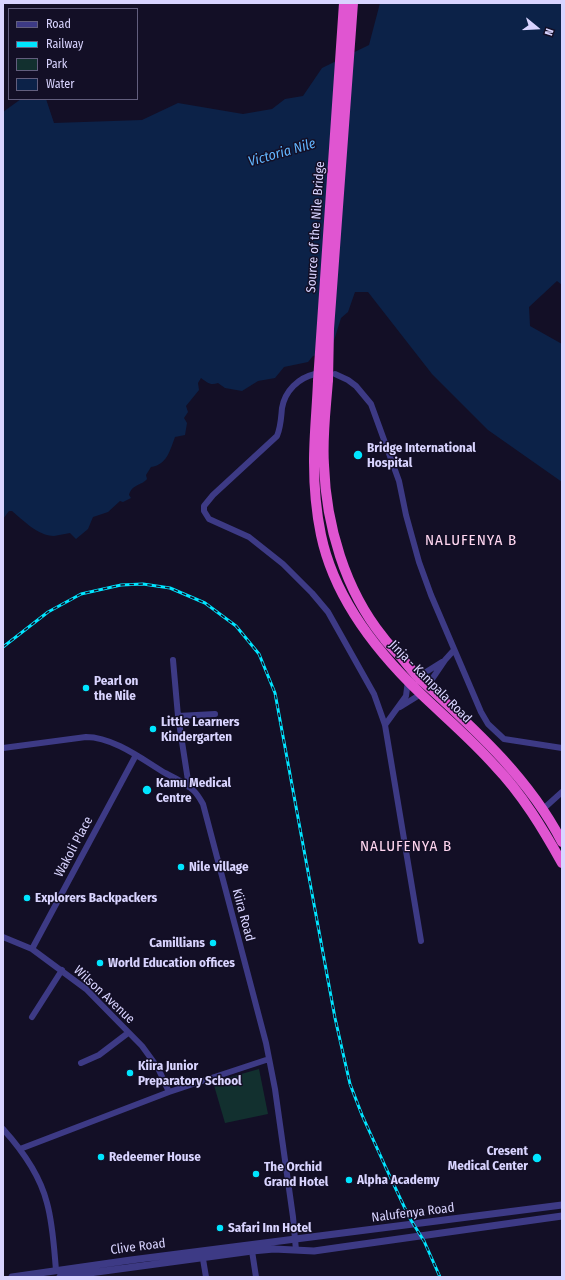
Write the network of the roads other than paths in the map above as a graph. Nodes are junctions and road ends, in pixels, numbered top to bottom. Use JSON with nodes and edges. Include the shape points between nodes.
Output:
{"nodes":[{"id":1,"x":344,"y":3,"type":"edge"},
{"id":2,"x":353,"y":3,"type":"edge"},
{"id":3,"x":324,"y":377,"type":"junction"},
{"id":4,"x":454,"y":650,"type":"junction"},
{"id":5,"x":173,"y":660,"type":"dead end"},
{"id":6,"x":445,"y":660,"type":"junction"},
{"id":7,"x":418,"y":677,"type":"junction"},
{"id":8,"x":408,"y":682,"type":"junction"},
{"id":9,"x":428,"y":685,"type":"junction"},
{"id":10,"x":421,"y":694,"type":"junction"},
{"id":11,"x":396,"y":710,"type":"junction"},
{"id":12,"x":215,"y":714,"type":"dead end"},
{"id":13,"x":178,"y":716,"type":"junction"},
{"id":14,"x":385,"y":725,"type":"junction"},
{"id":15,"x":3,"y":748,"type":"edge"},
{"id":16,"x":562,"y":748,"type":"edge"},
{"id":17,"x":136,"y":755,"type":"junction"},
{"id":18,"x":189,"y":787,"type":"junction"},
{"id":19,"x":562,"y":792,"type":"edge"},
{"id":20,"x":542,"y":810,"type":"junction"},
{"id":21,"x":562,"y":842,"type":"edge"},
{"id":22,"x":562,"y":863,"type":"edge"},
{"id":23,"x":3,"y":938,"type":"edge"},
{"id":24,"x":422,"y":941,"type":"dead end"},
{"id":25,"x":32,"y":949,"type":"junction"},
{"id":26,"x":62,"y":970,"type":"junction"},
{"id":27,"x":32,"y":1017,"type":"dead end"},
{"id":28,"x":128,"y":1033,"type":"junction"},
{"id":29,"x":269,"y":1059,"type":"junction"},
{"id":30,"x":82,"y":1063,"type":"dead end"},
{"id":31,"x":169,"y":1092,"type":"junction"},
{"id":32,"x":3,"y":1129,"type":"edge"},
{"id":33,"x":20,"y":1149,"type":"junction"},
{"id":34,"x":562,"y":1206,"type":"edge"},
{"id":35,"x":562,"y":1216,"type":"edge"},
{"id":36,"x":295,"y":1240,"type":"junction"},
{"id":37,"x":268,"y":1243,"type":"joint"},
{"id":38,"x":274,"y":1249,"type":"joint"},
{"id":39,"x":296,"y":1250,"type":"junction"},
{"id":40,"x":252,"y":1252,"type":"junction"},
{"id":41,"x":202,"y":1255,"type":"junction"},
{"id":42,"x":56,"y":1270,"type":"junction"},
{"id":43,"x":12,"y":1277,"type":"edge"},
{"id":44,"x":60,"y":1277,"type":"edge"},
{"id":45,"x":206,"y":1277,"type":"edge"},
{"id":46,"x":256,"y":1277,"type":"edge"}],
"edges":[{"from":1,"to":3,"type":"highway","name":"Source of the Nile Bridge","bridge":true},
{"from":2,"to":3,"type":"highway","name":"Source of the Nile Bridge","bridge":true},
{"from":3,"to":4,"type":"street","via":[[348,380],[371,404],[399,481],[419,562]]},
{"from":3,"to":7,"type":"highway","name":"Jinja - Kampala Road","via":[[324,465],[330,524],[335,543],[344,568],[370,619],[382,637]]},
{"from":3,"to":8,"type":"highway","name":"Jinja - Kampala Road","via":[[314,481],[324,545],[340,590],[374,643]]},
{"from":3,"to":14,"type":"street","via":[[307,376],[292,387],[282,407],[277,436],[225,483],[204,506],[204,511],[209,519],[249,537],[283,564],[312,593],[328,612],[342,636],[374,694]]},
{"from":4,"to":6,"type":"street"},
{"from":4,"to":16,"type":"street","via":[[481,712],[496,733],[504,740]]},
{"from":5,"to":13,"type":"street"},
{"from":6,"to":7,"type":"street"},
{"from":6,"to":9,"type":"street"},
{"from":7,"to":9,"type":"highway","name":"Jinja - Kampala Road"},
{"from":8,"to":10,"type":"highway","name":"Jinja - Kampala Road"},
{"from":8,"to":11,"type":"street","via":[[406,696]]},
{"from":9,"to":20,"type":"highway","name":"Jinja - Kampala Road","via":[[504,760]]},
{"from":10,"to":11,"type":"street"},
{"from":10,"to":22,"type":"highway","name":"Jinja - Kampala Road","via":[[496,766],[534,816]]},
{"from":11,"to":14,"type":"street"},
{"from":12,"to":13,"type":"street"},
{"from":13,"to":18,"type":"street"},
{"from":14,"to":24,"type":"street"},
{"from":15,"to":17,"type":"street","name":"Kiira Road","via":[[96,737]]},
{"from":17,"to":18,"type":"street","name":"Kiira Road"},
{"from":17,"to":25,"type":"street","name":"Wakoli Place"},
{"from":18,"to":29,"type":"street","name":"Kiira Road","via":[[202,804]]},
{"from":19,"to":20,"type":"street"},
{"from":20,"to":21,"type":"highway","name":"Jinja - Kampala Road"},
{"from":23,"to":25,"type":"street","name":"Wilson Avenue"},
{"from":25,"to":26,"type":"street","name":"Wilson Avenue"},
{"from":26,"to":27,"type":"street"},
{"from":26,"to":28,"type":"street","name":"Wilson Avenue","via":[[86,989]]},
{"from":28,"to":30,"type":"street","via":[[99,1055]]},
{"from":28,"to":31,"type":"street","name":"Wilson Avenue","via":[[142,1046],[158,1068]]},
{"from":29,"to":31,"type":"street"},
{"from":29,"to":36,"type":"street","name":"Kiira Road","via":[[279,1112]]},
{"from":31,"to":33,"type":"street"},
{"from":32,"to":33,"type":"street"},
{"from":33,"to":42,"type":"street","via":[[37,1177],[47,1202]]},
{"from":34,"to":36,"type":"street","name":"Nalufenya Road"},
{"from":35,"to":39,"type":"street","name":"Nalufenya Road","via":[[314,1251]]},
{"from":36,"to":37,"type":"street","name":"Nalufenya Road"},
{"from":36,"to":39,"type":"street","name":"Kiira Road"},
{"from":37,"to":41,"type":"street","name":"Clive Road"},
{"from":38,"to":39,"type":"street","name":"Nalufenya Road"},
{"from":38,"to":40,"type":"street","name":"Clive Road"},
{"from":40,"to":41,"type":"street","name":"Clive Road"},
{"from":40,"to":46,"type":"street"},
{"from":41,"to":42,"type":"street","name":"Clive Road"},
{"from":41,"to":44,"type":"street","name":"Clive Road"},
{"from":41,"to":45,"type":"street"},
{"from":42,"to":43,"type":"street","name":"Clive Road"}]}
